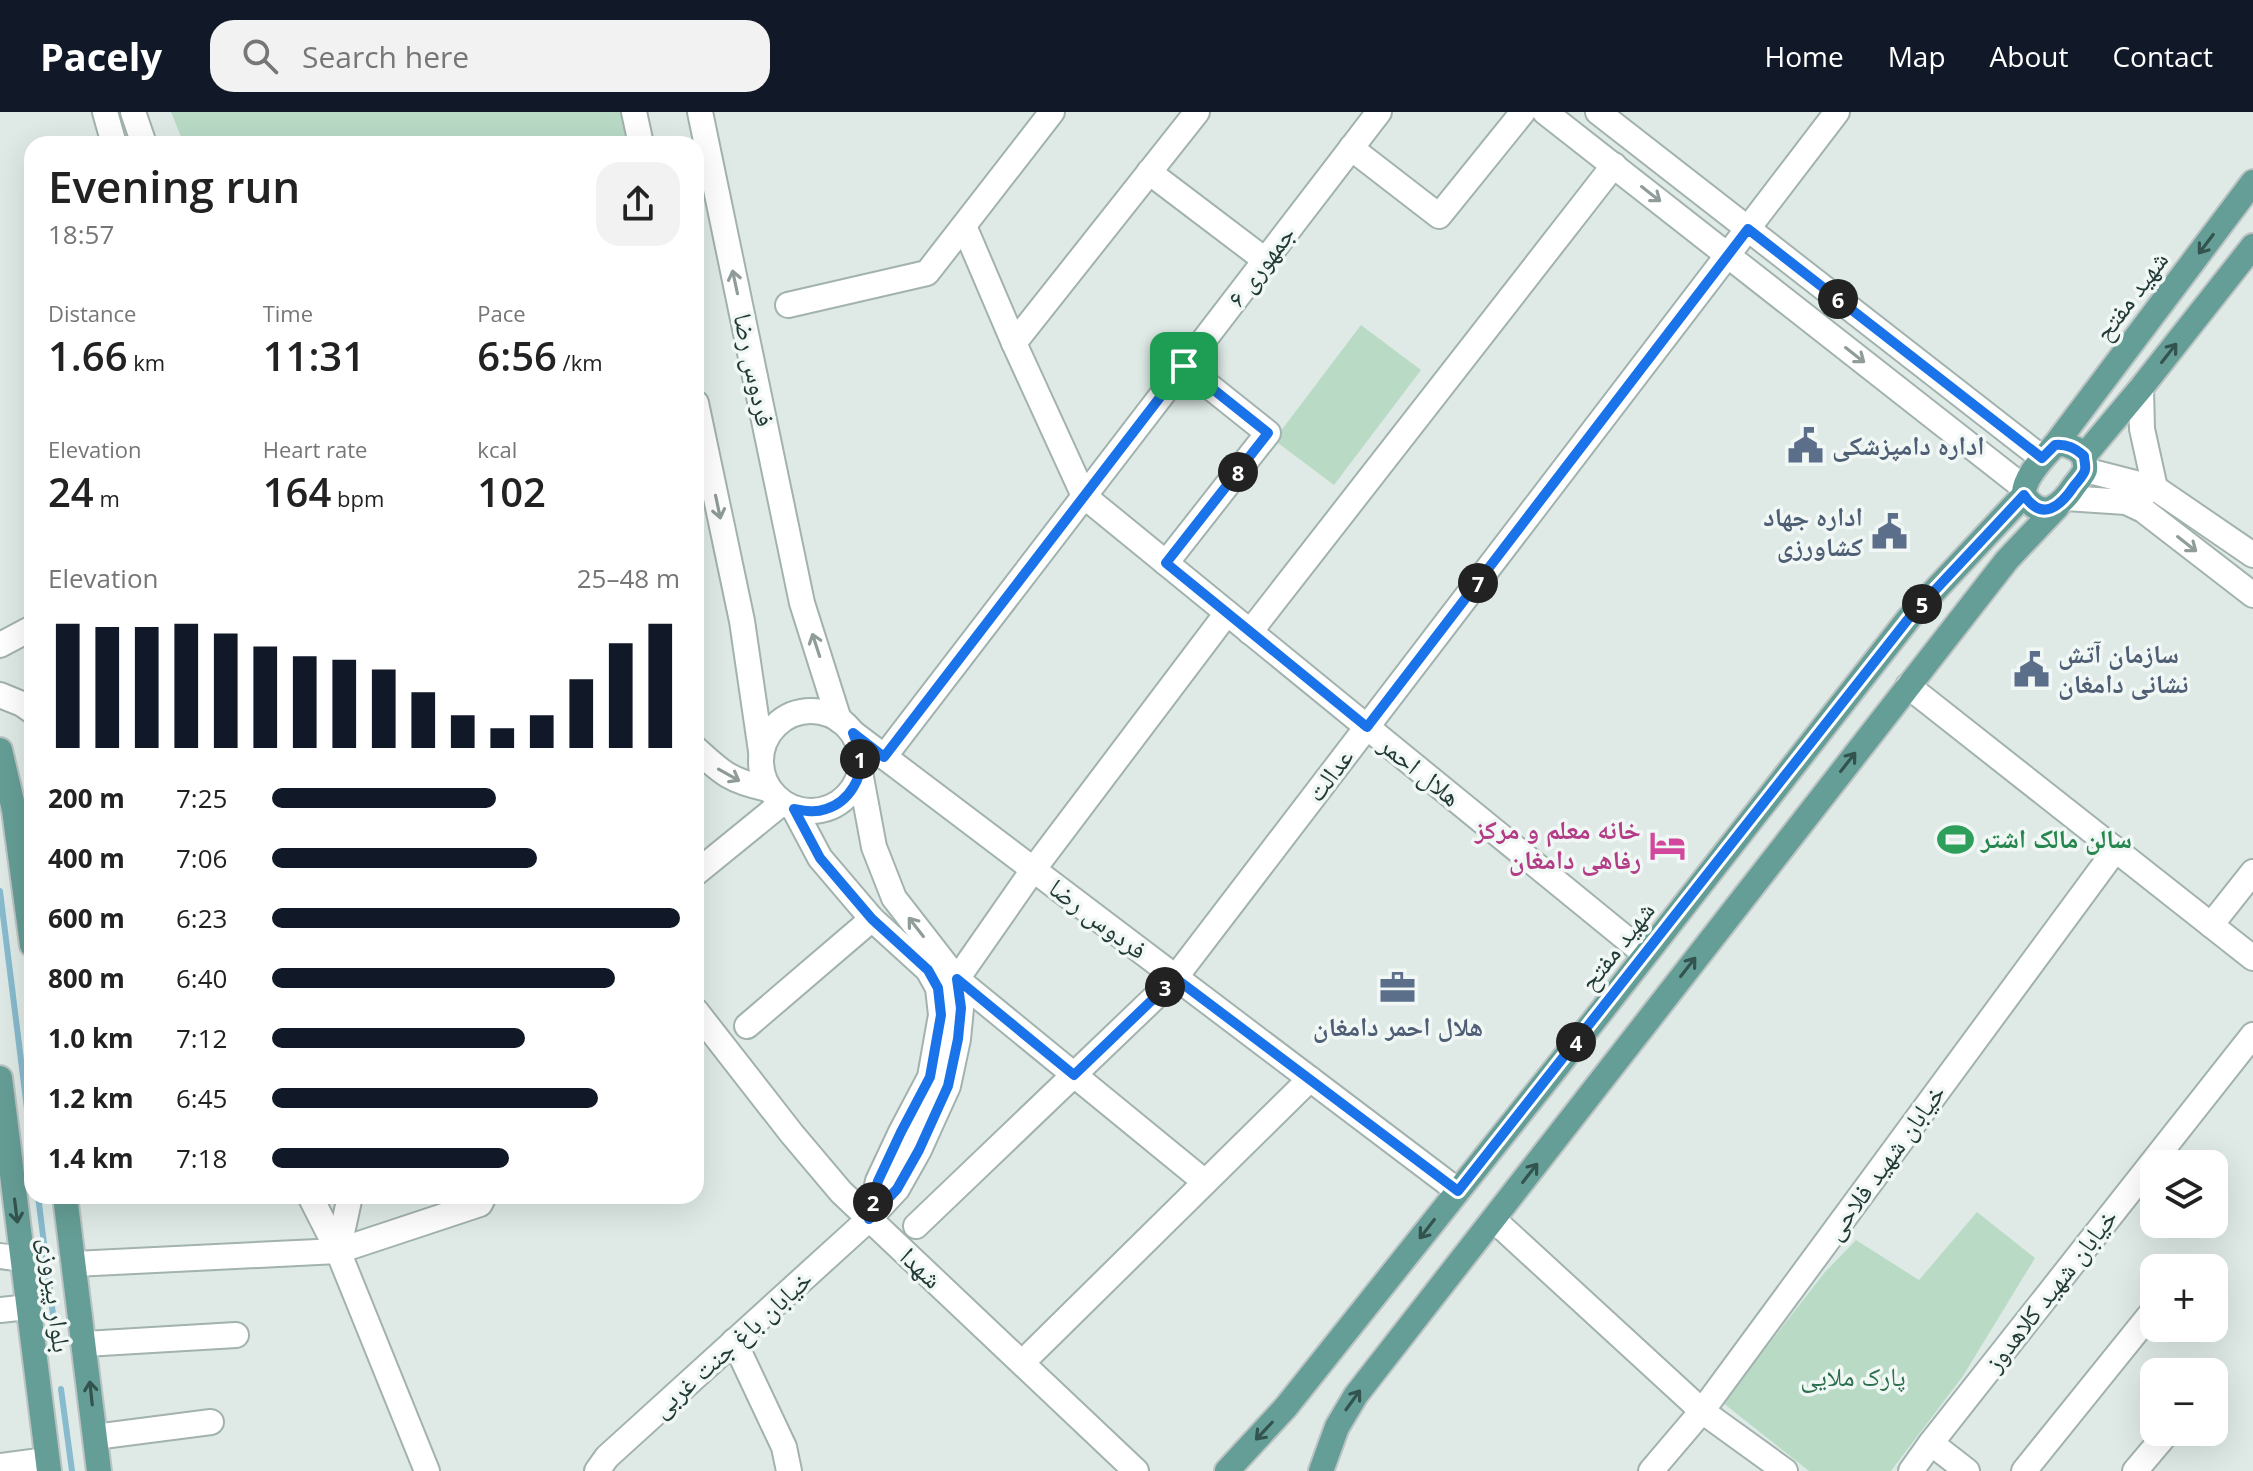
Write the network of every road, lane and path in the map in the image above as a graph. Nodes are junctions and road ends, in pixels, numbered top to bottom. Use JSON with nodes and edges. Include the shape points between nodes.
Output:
{"nodes":[{"id":1,"x":105,"y":112,"type":"edge"},
{"id":2,"x":133,"y":112,"type":"edge"},
{"id":3,"x":634,"y":112,"type":"edge"},
{"id":4,"x":700,"y":112,"type":"edge"},
{"id":5,"x":1052,"y":112,"type":"edge"},
{"id":6,"x":1197,"y":112,"type":"edge"},
{"id":7,"x":1379,"y":112,"type":"edge"},
{"id":8,"x":1523,"y":112,"type":"edge"},
{"id":9,"x":1545,"y":112,"type":"edge"},
{"id":10,"x":1598,"y":112,"type":"edge"},
{"id":11,"x":1837,"y":112,"type":"edge"},
{"id":12,"x":112,"y":136,"type":"edge"},
{"id":13,"x":141,"y":136,"type":"edge"},
{"id":14,"x":639,"y":136,"type":"edge"},
{"id":15,"x":1351,"y":148,"type":"junction"},
{"id":16,"x":1614,"y":165,"type":"junction"},
{"id":17,"x":1149,"y":172,"type":"junction"},
{"id":18,"x":2253,"y":182,"type":"edge"},
{"id":19,"x":964,"y":226,"type":"junction"},
{"id":20,"x":1748,"y":229,"type":"junction"},
{"id":21,"x":2253,"y":246,"type":"edge"},
{"id":22,"x":1728,"y":255,"type":"junction"},
{"id":23,"x":1265,"y":260,"type":"junction"},
{"id":24,"x":788,"y":305,"type":"dead end"},
{"id":25,"x":1014,"y":343,"type":"junction"},
{"id":26,"x":1184,"y":366,"type":"junction"},
{"id":27,"x":2141,"y":388,"type":"junction"},
{"id":28,"x":704,"y":441,"type":"edge"},
{"id":29,"x":2048,"y":452,"type":"junction"},
{"id":30,"x":2084,"y":463,"type":"junction"},
{"id":31,"x":2155,"y":488,"type":"junction"},
{"id":32,"x":2023,"y":491,"type":"junction"},
{"id":33,"x":1084,"y":496,"type":"junction"},
{"id":34,"x":2061,"y":503,"type":"junction"},
{"id":35,"x":2139,"y":508,"type":"junction"},
{"id":36,"x":2253,"y":555,"type":"edge"},
{"id":37,"x":1166,"y":563,"type":"junction"},
{"id":38,"x":2253,"y":595,"type":"edge"},
{"id":39,"x":1227,"y":613,"type":"junction"},
{"id":40,"x":24,"y":632,"type":"edge"},
{"id":41,"x":1250,"y":632,"type":"junction"},
{"id":42,"x":0,"y":645,"type":"edge"},
{"id":43,"x":1908,"y":686,"type":"junction"},
{"id":44,"x":0,"y":695,"type":"edge"},
{"id":45,"x":24,"y":705,"type":"edge"},
{"id":46,"x":846,"y":726,"type":"junction"},
{"id":47,"x":1367,"y":727,"type":"junction"},
{"id":48,"x":0,"y":750,"type":"edge"},
{"id":49,"x":761,"y":751,"type":"junction"},
{"id":50,"x":704,"y":756,"type":"edge"},
{"id":51,"x":884,"y":757,"type":"junction"},
{"id":52,"x":860,"y":772,"type":"junction"},
{"id":53,"x":781,"y":800,"type":"junction"},
{"id":54,"x":24,"y":845,"type":"edge"},
{"id":55,"x":2116,"y":849,"type":"junction"},
{"id":56,"x":704,"y":866,"type":"edge"},
{"id":57,"x":1033,"y":870,"type":"junction"},
{"id":58,"x":2253,"y":872,"type":"edge"},
{"id":59,"x":872,"y":919,"type":"junction"},
{"id":60,"x":2211,"y":925,"type":"junction"},
{"id":61,"x":1645,"y":954,"type":"junction"},
{"id":62,"x":2253,"y":958,"type":"edge"},
{"id":63,"x":1175,"y":978,"type":"junction"},
{"id":64,"x":957,"y":979,"type":"junction"},
{"id":65,"x":704,"y":1025,"type":"edge"},
{"id":66,"x":747,"y":1026,"type":"dead end"},
{"id":67,"x":2253,"y":1035,"type":"edge"},
{"id":68,"x":1074,"y":1075,"type":"junction"},
{"id":69,"x":0,"y":1078,"type":"edge"},
{"id":70,"x":1310,"y":1079,"type":"junction"},
{"id":71,"x":2,"y":1111,"type":"edge"},
{"id":72,"x":1205,"y":1182,"type":"junction"},
{"id":73,"x":1458,"y":1191,"type":"junction"},
{"id":74,"x":66,"y":1204,"type":"edge"},
{"id":75,"x":314,"y":1204,"type":"edge"},
{"id":76,"x":348,"y":1204,"type":"edge"},
{"id":77,"x":480,"y":1204,"type":"edge"},
{"id":78,"x":869,"y":1219,"type":"junction"},
{"id":79,"x":1494,"y":1220,"type":"junction"},
{"id":80,"x":916,"y":1226,"type":"dead end"},
{"id":81,"x":338,"y":1251,"type":"junction"},
{"id":82,"x":11,"y":1257,"type":"edge"},
{"id":83,"x":74,"y":1264,"type":"junction"},
{"id":84,"x":28,"y":1307,"type":"junction"},
{"id":85,"x":0,"y":1310,"type":"edge"},
{"id":86,"x":2140,"y":1327,"type":"edge"},
{"id":87,"x":236,"y":1335,"type":"dead end"},
{"id":88,"x":734,"y":1341,"type":"junction"},
{"id":89,"x":85,"y":1344,"type":"junction"},
{"id":90,"x":1032,"y":1353,"type":"dead end"},
{"id":91,"x":1702,"y":1411,"type":"junction"},
{"id":92,"x":211,"y":1422,"type":"dead end"},
{"id":93,"x":95,"y":1437,"type":"junction"},
{"id":94,"x":1931,"y":1443,"type":"junction"},
{"id":95,"x":2156,"y":1446,"type":"edge"},
{"id":96,"x":0,"y":1466,"type":"edge"},
{"id":97,"x":48,"y":1466,"type":"edge"},
{"id":98,"x":99,"y":1471,"type":"edge"},
{"id":99,"x":427,"y":1471,"type":"edge"},
{"id":100,"x":597,"y":1471,"type":"edge"},
{"id":101,"x":789,"y":1471,"type":"edge"},
{"id":102,"x":1136,"y":1471,"type":"edge"},
{"id":103,"x":1227,"y":1471,"type":"edge"},
{"id":104,"x":1321,"y":1471,"type":"edge"},
{"id":105,"x":1651,"y":1471,"type":"edge"},
{"id":106,"x":1785,"y":1471,"type":"edge"},
{"id":107,"x":1911,"y":1471,"type":"edge"},
{"id":108,"x":1967,"y":1471,"type":"edge"},
{"id":109,"x":2024,"y":1471,"type":"edge"},
{"id":110,"x":2135,"y":1471,"type":"edge"}],
"edges":[{"from":1,"to":12,"type":"street"},
{"from":2,"to":13,"type":"street"},
{"from":3,"to":14,"type":"street"},
{"from":46,"to":4,"type":"street","name":"فردوس رضا","one_way":true,"via":[[802,603]]},
{"from":5,"to":19,"type":"street"},
{"from":6,"to":17,"type":"street"},
{"from":7,"to":15,"type":"street","name":"جمهوری ۶"},
{"from":8,"to":15,"type":"street","via":[[1439,216]]},
{"from":9,"to":16,"type":"street"},
{"from":10,"to":20,"type":"street"},
{"from":11,"to":20,"type":"street","name":"عدالت"},
{"from":15,"to":23,"type":"street","name":"جمهوری ۶"},
{"from":16,"to":22,"type":"street","one_way":true},
{"from":16,"to":41,"type":"street"},
{"from":17,"to":23,"type":"street"},
{"from":17,"to":25,"type":"street"},
{"from":18,"to":29,"type":"main road","name":"شهید مفتح","one_way":true},
{"from":19,"to":24,"type":"street","via":[[927,273]]},
{"from":19,"to":25,"type":"street"},
{"from":20,"to":22,"type":"street","name":"عدالت"},
{"from":20,"to":29,"type":"street"},
{"from":27,"to":21,"type":"main road","one_way":true},
{"from":22,"to":32,"type":"street","one_way":true},
{"from":22,"to":47,"type":"street","name":"عدالت"},
{"from":23,"to":26,"type":"street","name":"جمهوری ۶"},
{"from":25,"to":33,"type":"street"},
{"from":26,"to":33,"type":"street","name":"جمهوری ۶"},
{"from":26,"to":37,"type":"street","via":[[1268,433]]},
{"from":27,"to":30,"type":"main road"},
{"from":27,"to":31,"type":"street","via":[[2142,429]]},
{"from":28,"to":49,"type":"street","one_way":true,"via":[[742,621]]},
{"from":29,"to":30,"type":"main road","via":[[2065,444],[2076,449]]},
{"from":29,"to":32,"type":"main road","name":"شهید مفتح"},
{"from":30,"to":31,"type":"street"},
{"from":30,"to":34,"type":"main road"},
{"from":31,"to":35,"type":"street","via":[[2143,495]]},
{"from":31,"to":36,"type":"street"},
{"from":32,"to":34,"type":"main road","via":[[2042,510]]},
{"from":32,"to":61,"type":"main road","name":"شهید مفتح","via":[[1909,618]]},
{"from":33,"to":37,"type":"street","name":"هلال احمر"},
{"from":33,"to":51,"type":"street","name":"جمهوری ۶"},
{"from":34,"to":35,"type":"street","via":[[2126,502]]},
{"from":34,"to":43,"type":"main road","via":[[2007,560]]},
{"from":35,"to":38,"type":"street","one_way":true},
{"from":37,"to":39,"type":"street","name":"هلال احمر"},
{"from":39,"to":41,"type":"street","name":"هلال احمر"},
{"from":39,"to":57,"type":"street"},
{"from":40,"to":42,"type":"street"},
{"from":41,"to":47,"type":"street","name":"هلال احمر"},
{"from":43,"to":55,"type":"street"},
{"from":79,"to":43,"type":"main road","one_way":true},
{"from":44,"to":45,"type":"street"},
{"from":46,"to":49,"type":"street","via":[[821,712],[801,712],[783,719]]},
{"from":46,"to":51,"type":"street","name":"فردوس رضا"},
{"from":46,"to":52,"type":"street","via":[[860,752]]},
{"from":47,"to":61,"type":"street","name":"هلال احمر"},
{"from":47,"to":63,"type":"street","name":"عدالت"},
{"from":48,"to":54,"type":"main road"},
{"from":49,"to":53,"type":"street","via":[[761,770]]},
{"from":50,"to":53,"type":"street","one_way":true,"via":[[724,774]]},
{"from":51,"to":57,"type":"street","name":"فردوس رضا"},
{"from":52,"to":53,"type":"street","via":[[854,788],[828,809],[811,812]]},
{"from":64,"to":52,"type":"street","one_way":true,"via":[[894,898],[874,847]]},
{"from":53,"to":56,"type":"street"},
{"from":53,"to":59,"type":"street","via":[[820,858]]},
{"from":55,"to":60,"type":"street"},
{"from":55,"to":91,"type":"street","name":"خیابان شهید فلاحی"},
{"from":57,"to":63,"type":"street","name":"فردوس رضا"},
{"from":57,"to":64,"type":"street"},
{"from":58,"to":60,"type":"street"},
{"from":59,"to":66,"type":"street"},
{"from":59,"to":78,"type":"street","via":[[928,970],[938,988],[941,1015],[930,1077],[878,1181]]},
{"from":60,"to":62,"type":"street"},
{"from":61,"to":73,"type":"main road","name":"شهید مفتح"},
{"from":63,"to":68,"type":"street","name":"عدالت"},
{"from":63,"to":70,"type":"street","name":"فردوس رضا"},
{"from":64,"to":68,"type":"street"},
{"from":64,"to":78,"type":"street","name":"خیابان باغ جنت غربی","via":[[960,1023],[948,1086],[897,1189]]},
{"from":65,"to":78,"type":"street","name":"شهدا","via":[[816,1165]]},
{"from":67,"to":94,"type":"street","name":"خیابان شهید کلاهدوز"},
{"from":68,"to":72,"type":"street"},
{"from":68,"to":80,"type":"street","name":"عدالت"},
{"from":69,"to":71,"type":"main road","name":"بلوار پیروزی"},
{"from":70,"to":72,"type":"street"},
{"from":70,"to":73,"type":"street","name":"فردوس رضا"},
{"from":71,"to":82,"type":"main road","name":"بلوار پیروزی","one_way":true},
{"from":72,"to":90,"type":"street"},
{"from":73,"to":103,"type":"main road","name":"شهید مفتح","one_way":true,"via":[[1286,1407]]},
{"from":74,"to":83,"type":"main road","name":"بلوار پیروزی"},
{"from":75,"to":81,"type":"street"},
{"from":76,"to":81,"type":"street"},
{"from":77,"to":81,"type":"street"},
{"from":78,"to":88,"type":"street","name":"خیابان باغ جنت غربی"},
{"from":78,"to":102,"type":"street","name":"شهدا"},
{"from":79,"to":91,"type":"street"},
{"from":104,"to":79,"type":"main road","one_way":true,"via":[[1350,1403]]},
{"from":81,"to":83,"type":"street"},
{"from":81,"to":99,"type":"street"},
{"from":82,"to":84,"type":"main road","name":"بلوار پیروزی"},
{"from":83,"to":89,"type":"main road","name":"بلوار پیروزی"},
{"from":84,"to":85,"type":"street"},
{"from":84,"to":97,"type":"main road","name":"بلوار پیروزی"},
{"from":86,"to":109,"type":"street"},
{"from":87,"to":89,"type":"street"},
{"from":88,"to":100,"type":"street","name":"خیابان باغ جنت غربی"},
{"from":88,"to":101,"type":"street","via":[[784,1447]]},
{"from":93,"to":89,"type":"main road","name":"بلوار پیروزی","one_way":true},
{"from":91,"to":105,"type":"street","name":"خیابان شهید فلاحی"},
{"from":91,"to":106,"type":"street"},
{"from":92,"to":93,"type":"street"},
{"from":93,"to":98,"type":"main road","name":"بلوار پیروزی"},
{"from":94,"to":107,"type":"street","name":"خیابان شهید کلاهدوز"},
{"from":94,"to":108,"type":"street"},
{"from":95,"to":110,"type":"street"},
{"from":96,"to":97,"type":"street"}]}
